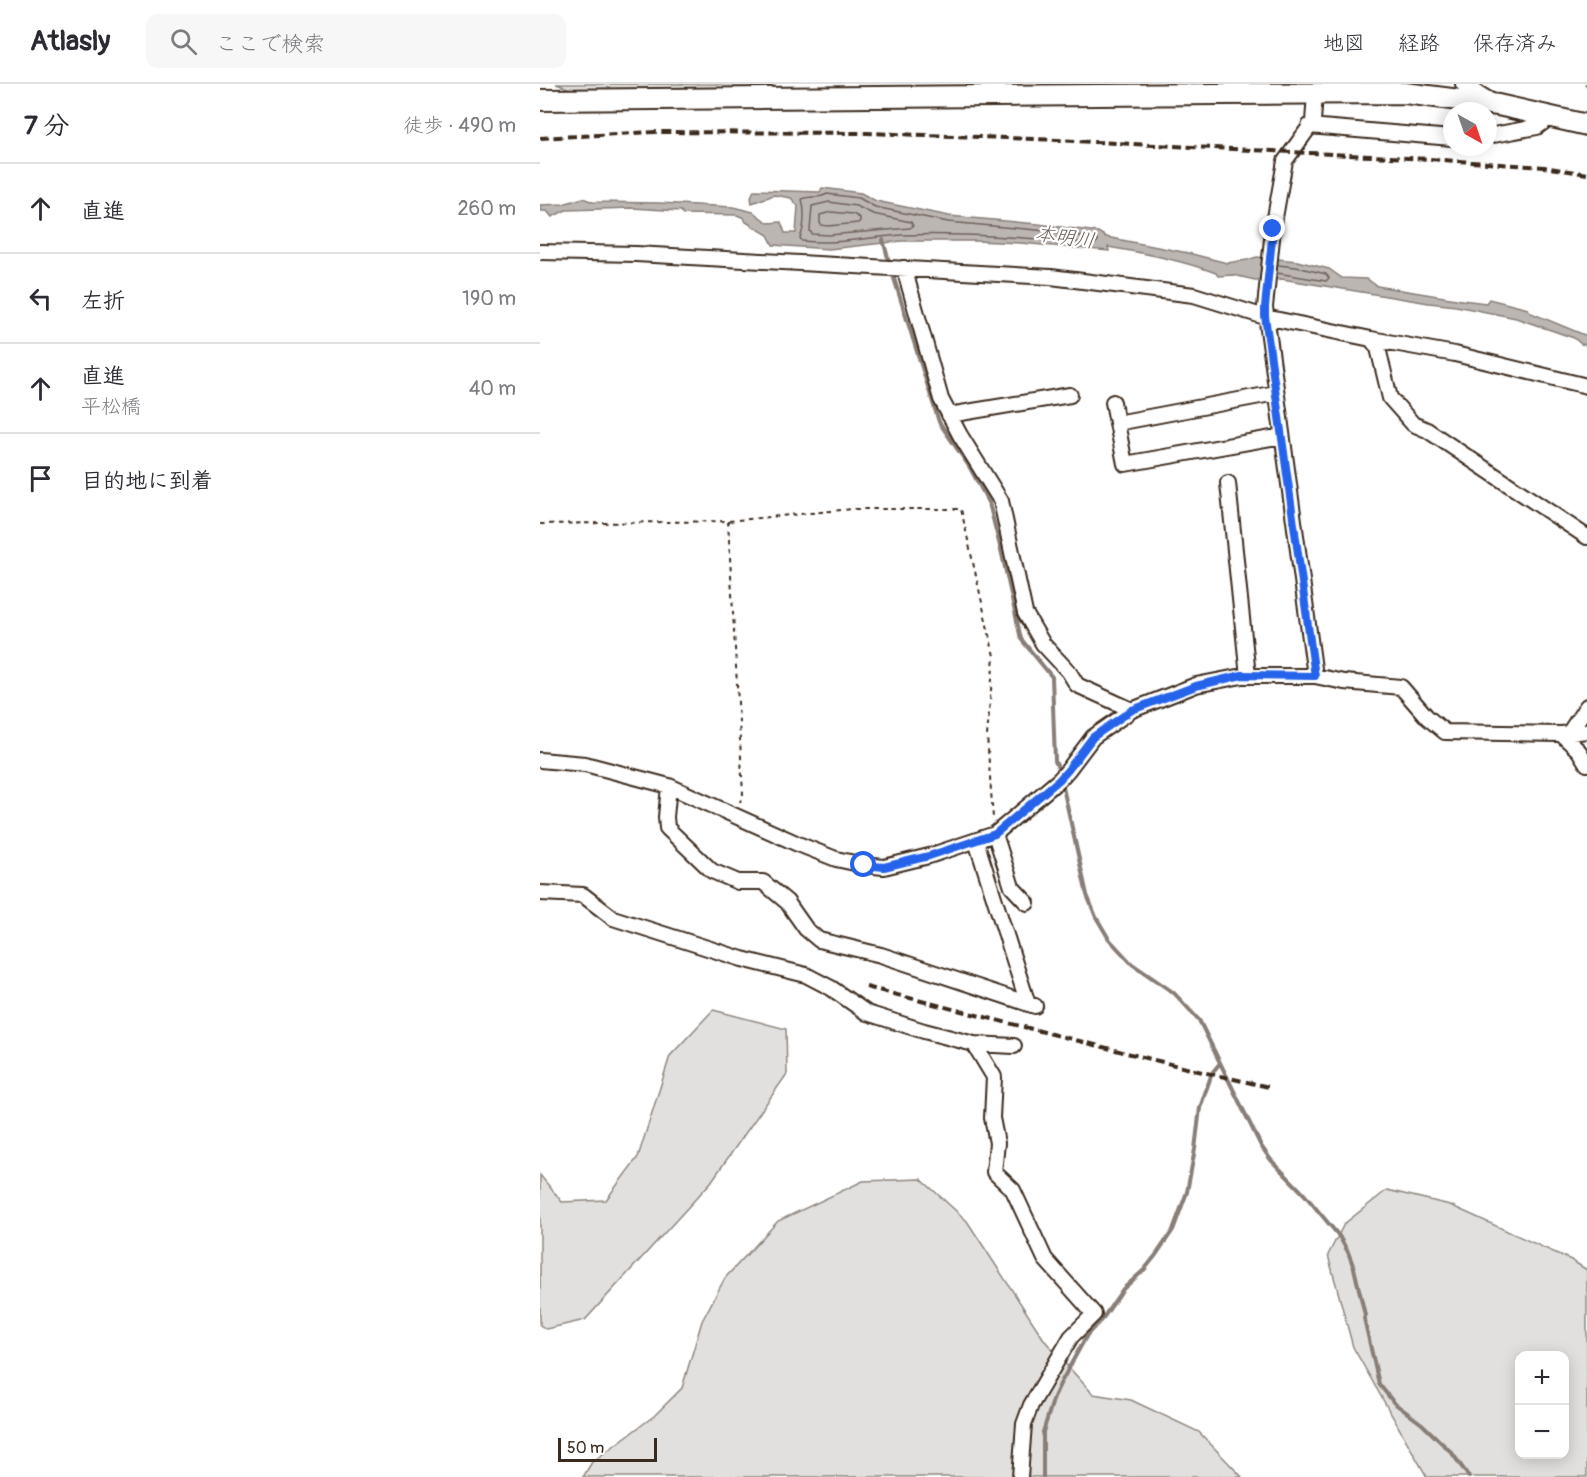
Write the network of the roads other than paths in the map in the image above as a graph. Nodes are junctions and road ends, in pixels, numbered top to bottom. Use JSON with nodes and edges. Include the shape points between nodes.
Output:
{"nodes":[{"id":1,"x":1463,"y":84,"type":"edge"},
{"id":2,"x":1315,"y":93,"type":"junction"},
{"id":3,"x":540,"y":100,"type":"edge"},
{"id":4,"x":1498,"y":105,"type":"junction"},
{"id":5,"x":1551,"y":117,"type":"junction"},
{"id":6,"x":1587,"y":125,"type":"edge"},
{"id":7,"x":1310,"y":126,"type":"junction"},
{"id":8,"x":1497,"y":134,"type":"edge"},
{"id":9,"x":1443,"y":137,"type":"edge"},
{"id":10,"x":540,"y":252,"type":"edge"},
{"id":11,"x":902,"y":268,"type":"junction"},
{"id":12,"x":1265,"y":312,"type":"junction"},
{"id":13,"x":1371,"y":339,"type":"junction"},
{"id":14,"x":1587,"y":386,"type":"edge"},
{"id":15,"x":1276,"y":393,"type":"junction"},
{"id":16,"x":1070,"y":395,"type":"dead end"},
{"id":17,"x":1113,"y":402,"type":"dead end"},
{"id":18,"x":949,"y":415,"type":"junction"},
{"id":19,"x":1117,"y":423,"type":"junction"},
{"id":20,"x":1282,"y":436,"type":"junction"},
{"id":21,"x":1227,"y":483,"type":"dead end"},
{"id":22,"x":1587,"y":537,"type":"edge"},
{"id":23,"x":1248,"y":676,"type":"junction"},
{"id":24,"x":1315,"y":676,"type":"junction"},
{"id":25,"x":1587,"y":706,"type":"edge"},
{"id":26,"x":1132,"y":710,"type":"junction"},
{"id":27,"x":1587,"y":731,"type":"edge"},
{"id":28,"x":1565,"y":733,"type":"junction"},
{"id":29,"x":540,"y":759,"type":"edge"},
{"id":30,"x":1587,"y":764,"type":"edge"},
{"id":31,"x":669,"y":786,"type":"junction"},
{"id":32,"x":995,"y":834,"type":"junction"},
{"id":33,"x":976,"y":841,"type":"junction"},
{"id":34,"x":540,"y":892,"type":"edge"},
{"id":35,"x":1027,"y":903,"type":"dead end"},
{"id":36,"x":974,"y":1044,"type":"junction"},
{"id":37,"x":1014,"y":1046,"type":"dead end"},
{"id":38,"x":1020,"y":1477,"type":"edge"}],
"edges":[{"from":1,"to":4,"type":"street"},
{"from":2,"to":3,"type":"street"},
{"from":2,"to":4,"type":"street","via":[[1405,93]]},
{"from":2,"to":7,"type":"street"},
{"from":4,"to":5,"type":"street"},
{"from":5,"to":6,"type":"street"},
{"from":5,"to":8,"type":"street","via":[[1537,127]]},
{"from":7,"to":9,"type":"street"},
{"from":7,"to":12,"type":"street","via":[[1285,161]]},
{"from":10,"to":11,"type":"street"},
{"from":11,"to":12,"type":"street","via":[[1051,277],[1194,295]]},
{"from":11,"to":18,"type":"street","via":[[940,399]]},
{"from":12,"to":13,"type":"street"},
{"from":12,"to":15,"type":"street"},
{"from":13,"to":14,"type":"street","via":[[1455,354]]},
{"from":13,"to":22,"type":"street","via":[[1378,348],[1390,398],[1413,424]]},
{"from":15,"to":19,"type":"street"},
{"from":15,"to":20,"type":"street"},
{"from":16,"to":18,"type":"street"},
{"from":17,"to":19,"type":"street"},
{"from":18,"to":26,"type":"street","via":[[1001,501],[1025,613],[1044,644],[1077,685]]},
{"from":19,"to":20,"type":"street","via":[[1125,464]]},
{"from":20,"to":24,"type":"street"},
{"from":21,"to":23,"type":"street"},
{"from":23,"to":24,"type":"street"},
{"from":23,"to":26,"type":"street","via":[[1196,686]]},
{"from":24,"to":28,"type":"street","via":[[1401,687],[1445,732]]},
{"from":25,"to":28,"type":"street"},
{"from":26,"to":32,"type":"street","via":[[1093,737],[1063,775]]},
{"from":27,"to":28,"type":"street"},
{"from":28,"to":30,"type":"street"},
{"from":29,"to":31,"type":"street","via":[[585,764]]},
{"from":31,"to":33,"type":"street","via":[[836,859],[874,866],[929,856]]},
{"from":31,"to":33,"type":"street","via":[[668,828],[712,871],[738,882],[764,882],[819,940],[880,955],[1032,1005]]},
{"from":32,"to":33,"type":"street"},
{"from":32,"to":35,"type":"street","via":[[1012,887]]},
{"from":34,"to":36,"type":"street","via":[[583,895],[613,918],[806,975],[867,1013]]},
{"from":36,"to":37,"type":"street"},
{"from":36,"to":38,"type":"street","via":[[994,1077],[994,1172],[1012,1190],[1046,1259],[1094,1314],[1071,1337],[1031,1405],[1024,1424]]}]}
